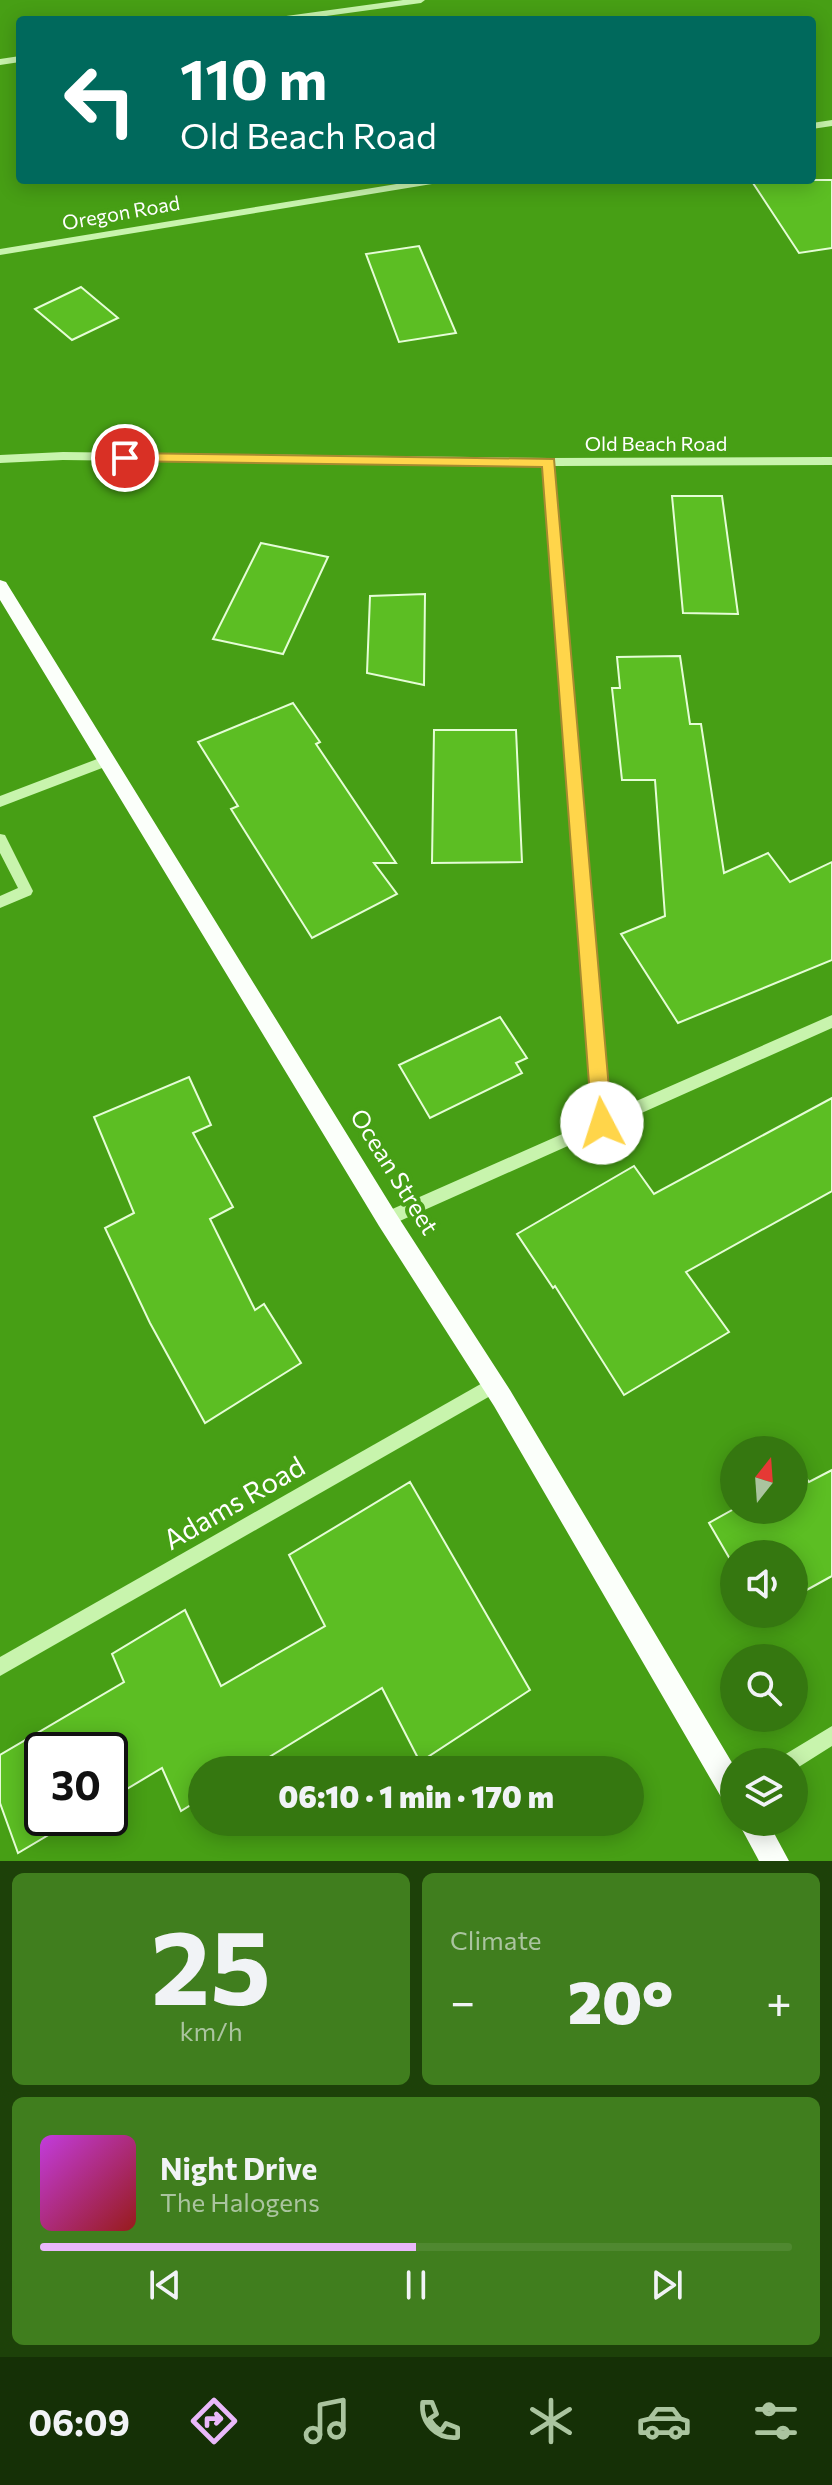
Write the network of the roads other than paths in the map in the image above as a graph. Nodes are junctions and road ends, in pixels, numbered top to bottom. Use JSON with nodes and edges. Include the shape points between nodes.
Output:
{"nodes":[{"id":1,"x":421,"y":0,"type":"edge"},
{"id":2,"x":307,"y":16,"type":"edge"},
{"id":3,"x":414,"y":184,"type":"edge"},
{"id":4,"x":0,"y":252,"type":"edge"},
{"id":5,"x":0,"y":459,"type":"edge"},
{"id":6,"x":832,"y":461,"type":"edge"},
{"id":7,"x":548,"y":462,"type":"junction"},
{"id":8,"x":0,"y":586,"type":"edge"},
{"id":9,"x":105,"y":761,"type":"junction"},
{"id":10,"x":0,"y":802,"type":"edge"},
{"id":11,"x":0,"y":839,"type":"edge"},
{"id":12,"x":0,"y":902,"type":"edge"},
{"id":13,"x":832,"y":1021,"type":"edge"},
{"id":14,"x":602,"y":1123,"type":"junction"},
{"id":15,"x":387,"y":1219,"type":"junction"},
{"id":16,"x":493,"y":1385,"type":"junction"},
{"id":17,"x":0,"y":1667,"type":"edge"},
{"id":18,"x":832,"y":1735,"type":"edge"},
{"id":19,"x":808,"y":1751,"type":"edge"},
{"id":20,"x":720,"y":1768,"type":"edge"},
{"id":21,"x":760,"y":1836,"type":"edge"},
{"id":22,"x":775,"y":1861,"type":"edge"}],
"edges":[{"from":1,"to":2,"type":"street"},
{"from":3,"to":4,"type":"street","name":"Oregon Road"},
{"from":5,"to":7,"type":"street","name":"Old Beach Road"},
{"from":6,"to":7,"type":"street","name":"Old Beach Road"},
{"from":7,"to":14,"type":"street"},
{"from":8,"to":9,"type":"main road","name":"Ocean Street"},
{"from":9,"to":10,"type":"street"},
{"from":9,"to":15,"type":"main road","name":"Ocean Street"},
{"from":11,"to":12,"type":"street","via":[[26,891]]},
{"from":13,"to":14,"type":"street"},
{"from":14,"to":15,"type":"street"},
{"from":15,"to":16,"type":"main road","name":"Ocean Street"},
{"from":16,"to":17,"type":"street","name":"Adams Road"},
{"from":16,"to":20,"type":"main road","name":"Ocean Street"},
{"from":18,"to":19,"type":"street"},
{"from":21,"to":22,"type":"main road"}]}
